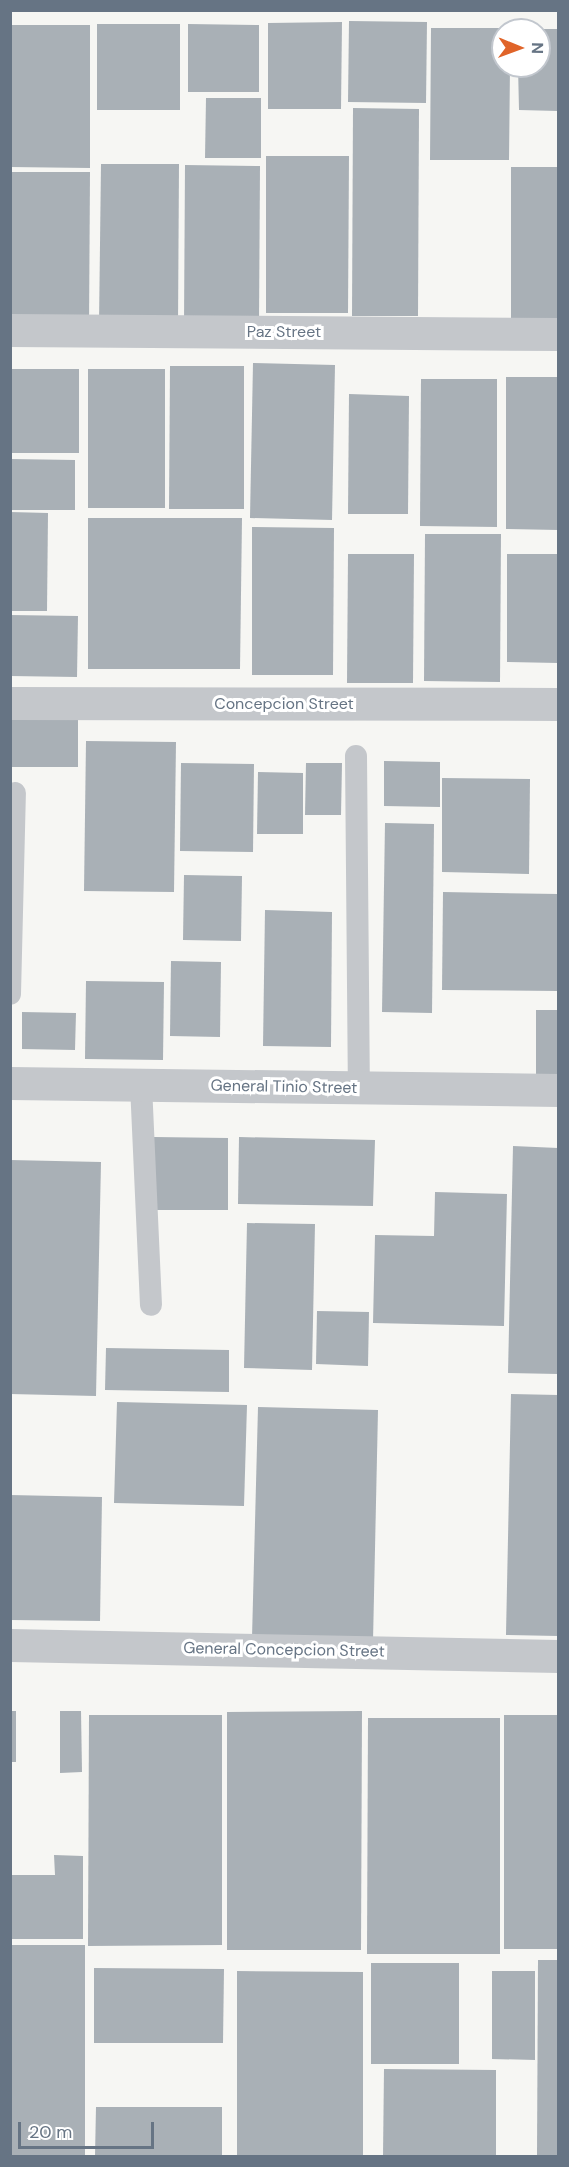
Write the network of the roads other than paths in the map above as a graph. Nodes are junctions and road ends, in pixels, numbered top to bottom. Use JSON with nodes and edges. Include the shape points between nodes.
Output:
{"nodes":[{"id":1,"x":10,"y":330,"type":"edge"},
{"id":2,"x":558,"y":334,"type":"edge"},
{"id":3,"x":10,"y":703,"type":"edge"},
{"id":4,"x":558,"y":704,"type":"edge"},
{"id":5,"x":356,"y":756,"type":"dead end"},
{"id":6,"x":15,"y":793,"type":"dead end"},
{"id":7,"x":10,"y":994,"type":"edge"},
{"id":8,"x":10,"y":1083,"type":"edge"},
{"id":9,"x":141,"y":1085,"type":"junction"},
{"id":10,"x":359,"y":1088,"type":"junction"},
{"id":11,"x":558,"y":1090,"type":"edge"},
{"id":12,"x":151,"y":1305,"type":"dead end"},
{"id":13,"x":10,"y":1645,"type":"edge"},
{"id":14,"x":558,"y":1656,"type":"edge"}],
"edges":[{"from":1,"to":2,"type":"street","name":"Paz Street"},
{"from":3,"to":4,"type":"street","name":"Concepcion Street"},
{"from":5,"to":10,"type":"lane"},
{"from":6,"to":7,"type":"lane"},
{"from":8,"to":9,"type":"street","name":"General Tinio Street"},
{"from":9,"to":10,"type":"street","name":"General Tinio Street"},
{"from":9,"to":12,"type":"lane"},
{"from":10,"to":11,"type":"street","name":"General Tinio Street"},
{"from":13,"to":14,"type":"street","name":"General Concepcion Street"}]}
